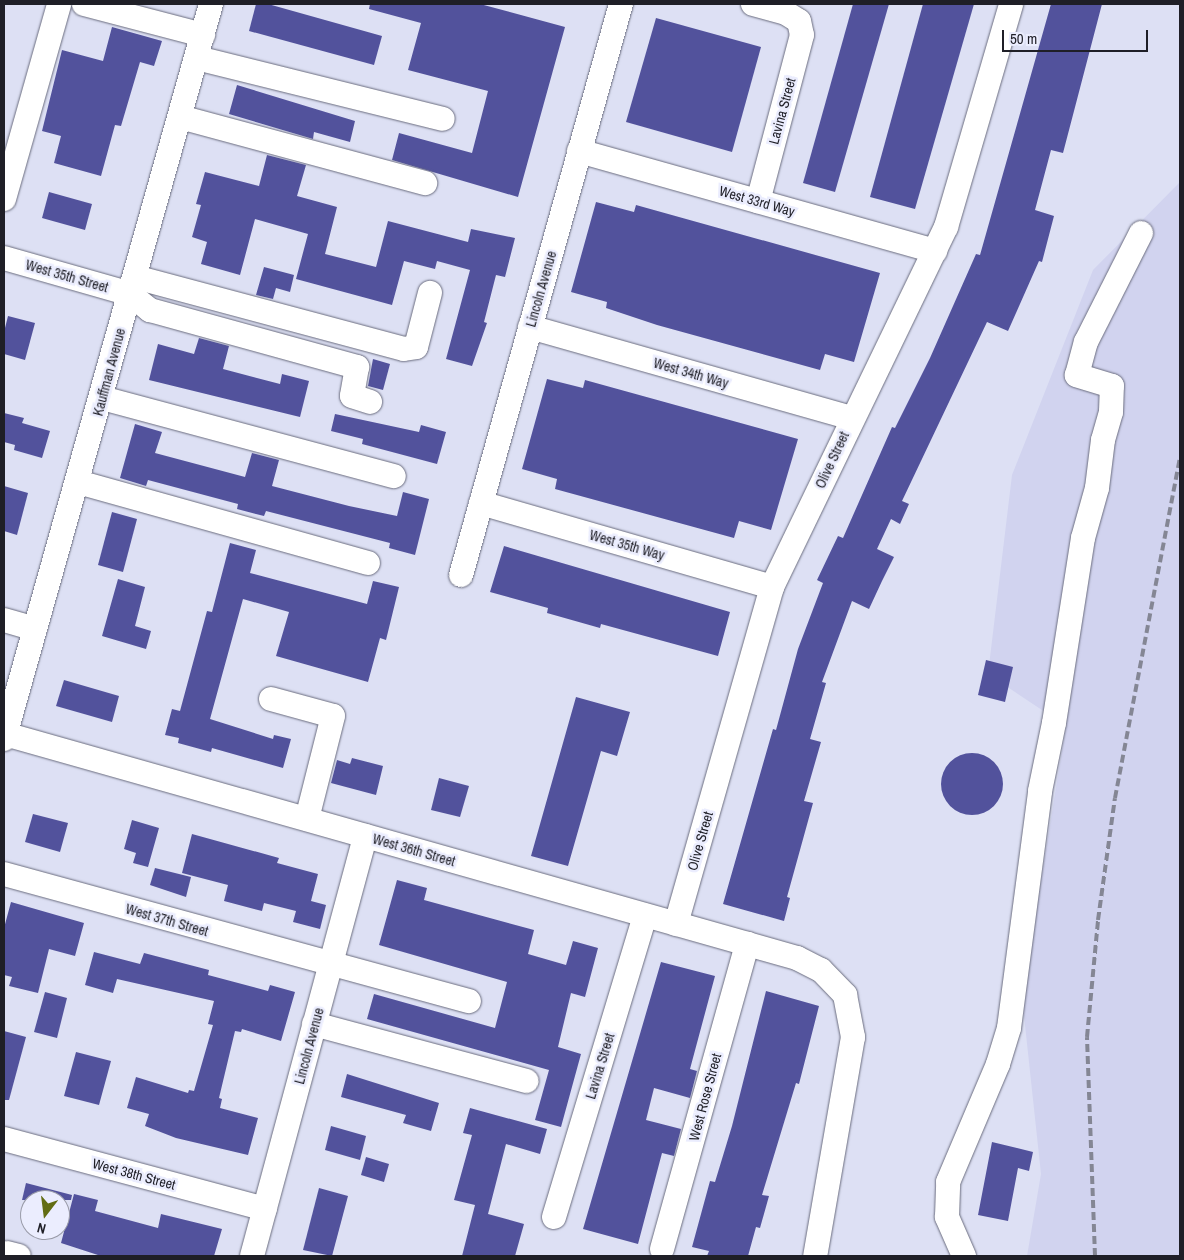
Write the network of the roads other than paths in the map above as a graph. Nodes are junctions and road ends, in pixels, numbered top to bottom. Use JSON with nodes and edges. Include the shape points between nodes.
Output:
{"nodes":[{"id":1,"x":59,"y":4,"type":"edge"},
{"id":2,"x":84,"y":4,"type":"edge"},
{"id":3,"x":212,"y":4,"type":"edge"},
{"id":4,"x":621,"y":4,"type":"edge"},
{"id":5,"x":752,"y":4,"type":"edge"},
{"id":6,"x":1011,"y":4,"type":"edge"},
{"id":7,"x":200,"y":46,"type":"junction"},
{"id":8,"x":180,"y":117,"type":"junction"},
{"id":9,"x":443,"y":120,"type":"dead end"},
{"id":10,"x":580,"y":151,"type":"junction"},
{"id":11,"x":425,"y":183,"type":"dead end"},
{"id":12,"x":4,"y":199,"type":"edge"},
{"id":13,"x":758,"y":201,"type":"junction"},
{"id":14,"x":1140,"y":233,"type":"dead end"},
{"id":15,"x":935,"y":251,"type":"junction"},
{"id":16,"x":4,"y":258,"type":"edge"},
{"id":17,"x":132,"y":286,"type":"junction"},
{"id":18,"x":430,"y":293,"type":"dead end"},
{"id":19,"x":530,"y":327,"type":"junction"},
{"id":20,"x":102,"y":398,"type":"junction"},
{"id":21,"x":370,"y":402,"type":"dead end"},
{"id":22,"x":852,"y":418,"type":"junction"},
{"id":23,"x":394,"y":476,"type":"dead end"},
{"id":24,"x":78,"y":482,"type":"junction"},
{"id":25,"x":481,"y":504,"type":"junction"},
{"id":26,"x":368,"y":563,"type":"dead end"},
{"id":27,"x":461,"y":575,"type":"dead end"},
{"id":28,"x":772,"y":587,"type":"junction"},
{"id":29,"x":4,"y":620,"type":"edge"},
{"id":30,"x":35,"y":629,"type":"junction"},
{"id":31,"x":271,"y":699,"type":"dead end"},
{"id":32,"x":4,"y":737,"type":"edge"},
{"id":33,"x":307,"y":820,"type":"junction"},
{"id":34,"x":365,"y":836,"type":"junction"},
{"id":35,"x":4,"y":874,"type":"edge"},
{"id":36,"x":645,"y":916,"type":"junction"},
{"id":37,"x":676,"y":924,"type":"junction"},
{"id":38,"x":747,"y":944,"type":"junction"},
{"id":39,"x":330,"y":965,"type":"junction"},
{"id":40,"x":469,"y":1002,"type":"dead end"},
{"id":41,"x":314,"y":1024,"type":"junction"},
{"id":42,"x":526,"y":1082,"type":"dead end"},
{"id":43,"x":4,"y":1139,"type":"edge"},
{"id":44,"x":265,"y":1209,"type":"junction"},
{"id":45,"x":554,"y":1217,"type":"dead end"},
{"id":46,"x":662,"y":1249,"type":"dead end"},
{"id":47,"x":252,"y":1256,"type":"edge"},
{"id":48,"x":815,"y":1256,"type":"edge"},
{"id":49,"x":964,"y":1256,"type":"edge"}],
"edges":[{"from":1,"to":12,"type":"street"},
{"from":2,"to":7,"type":"street"},
{"from":3,"to":7,"type":"street","name":"Kauffman Avenue"},
{"from":4,"to":10,"type":"street","name":"Lincoln Avenue"},
{"from":5,"to":13,"type":"street","name":"Lavina Street","via":[[786,13],[799,21],[802,35]]},
{"from":6,"to":15,"type":"street","name":"Olive Street","via":[[946,227]]},
{"from":7,"to":8,"type":"street","name":"Kauffman Avenue"},
{"from":7,"to":9,"type":"street"},
{"from":8,"to":11,"type":"street"},
{"from":8,"to":17,"type":"street","name":"Kauffman Avenue"},
{"from":10,"to":13,"type":"street","name":"West 33rd Way"},
{"from":10,"to":19,"type":"street","name":"Lincoln Avenue"},
{"from":13,"to":15,"type":"street","name":"West 33rd Way"},
{"from":14,"to":49,"type":"street","via":[[1086,342],[1077,375],[1112,386],[1111,412],[1103,440],[1097,488],[1083,538],[1040,791],[1013,1012],[998,1064],[948,1182],[947,1217]]},
{"from":15,"to":22,"type":"street","name":"Olive Street"},
{"from":16,"to":17,"type":"street","name":"West 35th Street"},
{"from":17,"to":18,"type":"street","name":"West 35th Street","via":[[404,348],[416,347]]},
{"from":17,"to":20,"type":"street","name":"Kauffman Avenue"},
{"from":17,"to":21,"type":"street","via":[[150,310],[358,367],[352,396]]},
{"from":19,"to":22,"type":"street","name":"West 34th Way"},
{"from":19,"to":25,"type":"street","name":"Lincoln Avenue"},
{"from":20,"to":23,"type":"street"},
{"from":20,"to":24,"type":"street","name":"Kauffman Avenue"},
{"from":22,"to":28,"type":"street","name":"Olive Street"},
{"from":24,"to":26,"type":"street"},
{"from":24,"to":30,"type":"street","name":"Kauffman Avenue"},
{"from":25,"to":27,"type":"street","name":"Lincoln Avenue"},
{"from":25,"to":28,"type":"street","name":"West 35th Way"},
{"from":28,"to":37,"type":"street","name":"Olive Street"},
{"from":29,"to":30,"type":"street"},
{"from":30,"to":32,"type":"street","name":"Kauffman Avenue"},
{"from":31,"to":33,"type":"street","via":[[334,716]]},
{"from":32,"to":33,"type":"street","name":"West 36th Street"},
{"from":33,"to":34,"type":"street","name":"West 36th Street"},
{"from":34,"to":36,"type":"street","name":"West 36th Street"},
{"from":34,"to":39,"type":"street","name":"Lincoln Avenue"},
{"from":35,"to":39,"type":"street","name":"West 37th Street"},
{"from":36,"to":37,"type":"street","name":"West 36th Street"},
{"from":36,"to":45,"type":"street","name":"Lavina Street"},
{"from":37,"to":38,"type":"street","name":"West 36th Street"},
{"from":38,"to":46,"type":"street","name":"West Rose Street"},
{"from":38,"to":48,"type":"street","name":"West 36th Street","via":[[797,958],[821,970],[845,995],[852,1037]]},
{"from":39,"to":40,"type":"street","name":"West 37th Street"},
{"from":39,"to":41,"type":"street","name":"Lincoln Avenue"},
{"from":41,"to":42,"type":"street"},
{"from":41,"to":44,"type":"street","name":"Lincoln Avenue"},
{"from":43,"to":44,"type":"street","name":"West 38th Street"},
{"from":44,"to":47,"type":"street","name":"Lincoln Avenue"}]}
